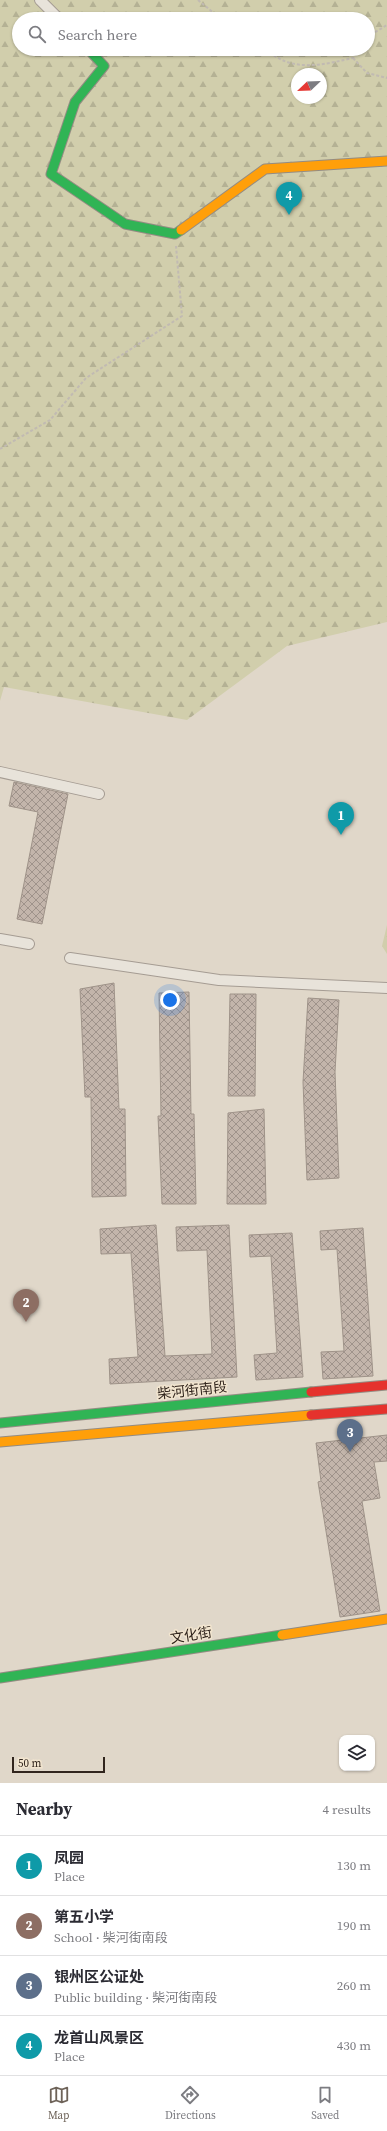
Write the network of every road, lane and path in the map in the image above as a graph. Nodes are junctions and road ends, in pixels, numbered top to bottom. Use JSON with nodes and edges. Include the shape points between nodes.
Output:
{"nodes":[{"id":1,"x":40,"y":0,"type":"edge"},
{"id":2,"x":198,"y":0,"type":"edge"},
{"id":3,"x":52,"y":12,"type":"edge"},
{"id":4,"x":213,"y":12,"type":"edge"},
{"id":5,"x":387,"y":25,"type":"edge"},
{"id":6,"x":375,"y":32,"type":"edge"},
{"id":7,"x":95,"y":56,"type":"edge"},
{"id":8,"x":273,"y":56,"type":"edge"},
{"id":9,"x":353,"y":58,"type":"joint"},
{"id":10,"x":387,"y":78,"type":"edge"},
{"id":11,"x":387,"y":161,"type":"edge"},
{"id":12,"x":175,"y":234,"type":"junction"},
{"id":13,"x":0,"y":449,"type":"edge"},
{"id":14,"x":0,"y":772,"type":"edge"},
{"id":15,"x":99,"y":794,"type":"dead end"},
{"id":16,"x":0,"y":939,"type":"edge"},
{"id":17,"x":29,"y":944,"type":"dead end"},
{"id":18,"x":70,"y":958,"type":"dead end"},
{"id":19,"x":387,"y":988,"type":"edge"},
{"id":20,"x":387,"y":1385,"type":"edge"},
{"id":21,"x":387,"y":1409,"type":"edge"},
{"id":22,"x":0,"y":1423,"type":"edge"},
{"id":23,"x":0,"y":1442,"type":"edge"},
{"id":24,"x":387,"y":1619,"type":"edge"},
{"id":25,"x":0,"y":1678,"type":"edge"}],
"edges":[{"from":1,"to":3,"type":"street"},
{"from":2,"to":4,"type":"path"},
{"from":5,"to":6,"type":"path"},
{"from":7,"to":12,"type":"street","via":[[104,66],[75,102],[51,174],[125,224]]},
{"from":8,"to":9,"type":"path","via":[[303,66]]},
{"from":9,"to":10,"type":"path","via":[[367,73]]},
{"from":11,"to":12,"type":"street","via":[[265,169]]},
{"from":12,"to":13,"type":"path","via":[[182,316],[86,378],[50,420]]},
{"from":14,"to":15,"type":"street"},
{"from":16,"to":17,"type":"street"},
{"from":18,"to":19,"type":"street","via":[[219,980]]},
{"from":20,"to":22,"type":"street","name":"柴河街南段"},
{"from":21,"to":23,"type":"street"},
{"from":24,"to":25,"type":"street","name":"文化街"}]}
